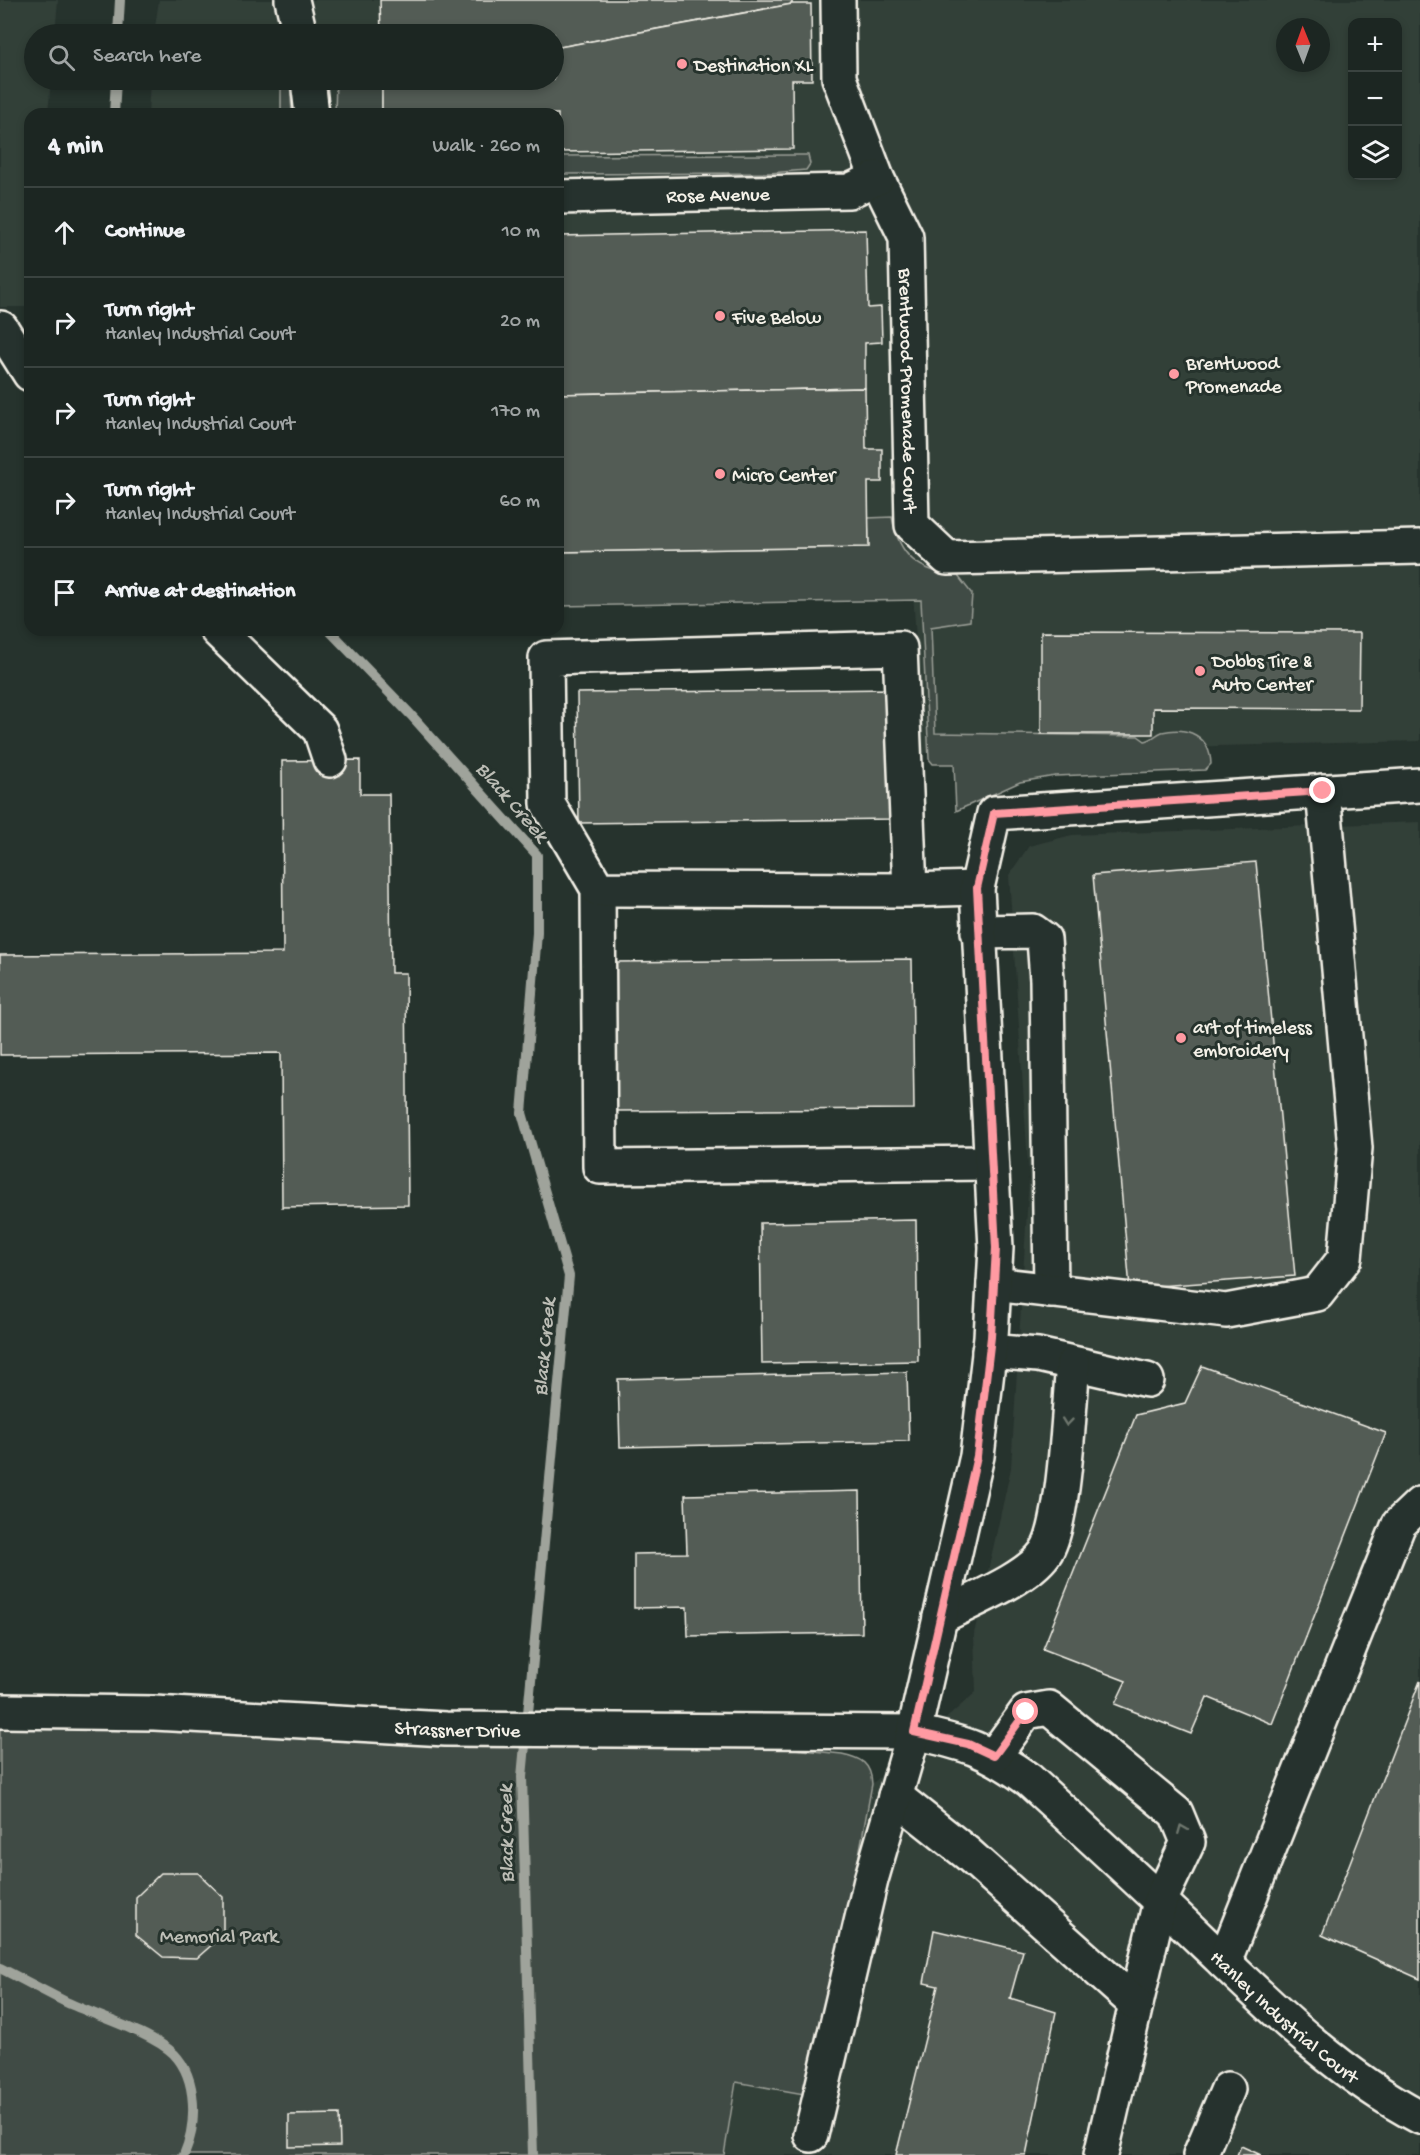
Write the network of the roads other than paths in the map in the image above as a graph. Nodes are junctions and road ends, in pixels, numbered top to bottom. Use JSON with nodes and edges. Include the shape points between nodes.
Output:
{"nodes":[{"id":1,"x":292,"y":0,"type":"edge"},
{"id":2,"x":838,"y":0,"type":"edge"},
{"id":3,"x":298,"y":24,"type":"edge"},
{"id":4,"x":309,"y":90,"type":"edge"},
{"id":5,"x":311,"y":108,"type":"edge"},
{"id":6,"x":877,"y":178,"type":"junction"},
{"id":7,"x":564,"y":197,"type":"edge"},
{"id":8,"x":10,"y":328,"type":"edge"},
{"id":9,"x":24,"y":360,"type":"edge"},
{"id":10,"x":1420,"y":547,"type":"edge"},
{"id":11,"x":223,"y":636,"type":"edge"},
{"id":12,"x":330,"y":760,"type":"dead end"},
{"id":13,"x":1420,"y":784,"type":"edge"},
{"id":14,"x":1323,"y":791,"type":"junction"},
{"id":15,"x":977,"y":888,"type":"junction"},
{"id":16,"x":598,"y":889,"type":"junction"},
{"id":17,"x":910,"y":890,"type":"junction"},
{"id":18,"x":978,"y":932,"type":"junction"},
{"id":19,"x":990,"y":1162,"type":"junction"},
{"id":20,"x":994,"y":1284,"type":"junction"},
{"id":21,"x":1051,"y":1291,"type":"junction"},
{"id":22,"x":989,"y":1351,"type":"junction"},
{"id":23,"x":1073,"y":1364,"type":"junction"},
{"id":24,"x":1147,"y":1380,"type":"dead end"},
{"id":25,"x":1420,"y":1504,"type":"edge"},
{"id":26,"x":940,"y":1617,"type":"junction"},
{"id":27,"x":0,"y":1711,"type":"edge"},
{"id":28,"x":914,"y":1732,"type":"junction"},
{"id":29,"x":994,"y":1756,"type":"junction"},
{"id":30,"x":895,"y":1796,"type":"junction"},
{"id":31,"x":1160,"y":1901,"type":"junction"},
{"id":32,"x":1224,"y":1962,"type":"junction"},
{"id":33,"x":1136,"y":2004,"type":"junction"},
{"id":34,"x":1228,"y":2090,"type":"dead end"},
{"id":35,"x":1420,"y":2117,"type":"edge"},
{"id":36,"x":810,"y":2135,"type":"dead end"},
{"id":37,"x":1101,"y":2155,"type":"edge"},
{"id":38,"x":1200,"y":2155,"type":"edge"}],
"edges":[{"from":1,"to":3,"type":"street"},
{"from":2,"to":6,"type":"street","name":"Brentwood Promenade Court","via":[[839,78]]},
{"from":4,"to":5,"type":"street"},
{"from":6,"to":7,"type":"street","name":"Rose Avenue","via":[[849,191]]},
{"from":6,"to":10,"type":"street","name":"Brentwood Promenade Court","via":[[906,237],[912,525],[946,558]]},
{"from":8,"to":9,"type":"street"},
{"from":11,"to":12,"type":"street","via":[[320,730]]},
{"from":13,"to":14,"type":"street"},
{"from":14,"to":15,"type":"street","via":[[994,813]]},
{"from":14,"to":21,"type":"street","via":[[1355,1148],[1345,1258],[1317,1294],[1227,1311]]},
{"from":15,"to":17,"type":"street"},
{"from":15,"to":18,"type":"street"},
{"from":16,"to":17,"type":"street"},
{"from":16,"to":17,"type":"street","via":[[549,804],[546,658],[900,648]]},
{"from":16,"to":19,"type":"street","via":[[600,1167]]},
{"from":18,"to":19,"type":"street"},
{"from":18,"to":21,"type":"street","via":[[1033,931],[1044,939]]},
{"from":19,"to":20,"type":"street","via":[[996,1248]]},
{"from":20,"to":21,"type":"street"},
{"from":20,"to":22,"type":"street"},
{"from":22,"to":23,"type":"street","via":[[1038,1355]]},
{"from":22,"to":26,"type":"street","via":[[977,1456]]},
{"from":23,"to":24,"type":"street"},
{"from":23,"to":26,"type":"street","one_way":true,"via":[[1058,1520],[1046,1553],[1023,1573]]},
{"from":25,"to":32,"type":"street","via":[[1399,1524]]},
{"from":26,"to":28,"type":"street"},
{"from":27,"to":28,"type":"street","name":"Strassner Drive","via":[[154,1713],[446,1729]]},
{"from":28,"to":29,"type":"street","name":"Hanley Industrial Court","via":[[968,1744]]},
{"from":28,"to":30,"type":"street"},
{"from":29,"to":31,"type":"street","name":"Hanley Industrial Court","via":[[1029,1780]]},
{"from":31,"to":29,"type":"street","one_way":true,"via":[[1188,1842],[1176,1813],[1049,1708],[1026,1712]]},
{"from":30,"to":33,"type":"street","via":[[968,1854]]},
{"from":30,"to":36,"type":"street"},
{"from":31,"to":32,"type":"street","name":"Hanley Industrial Court"},
{"from":31,"to":33,"type":"street"},
{"from":32,"to":35,"type":"street","name":"Hanley Industrial Court","via":[[1340,2066]]},
{"from":33,"to":37,"type":"street"},
{"from":34,"to":38,"type":"street"}]}
